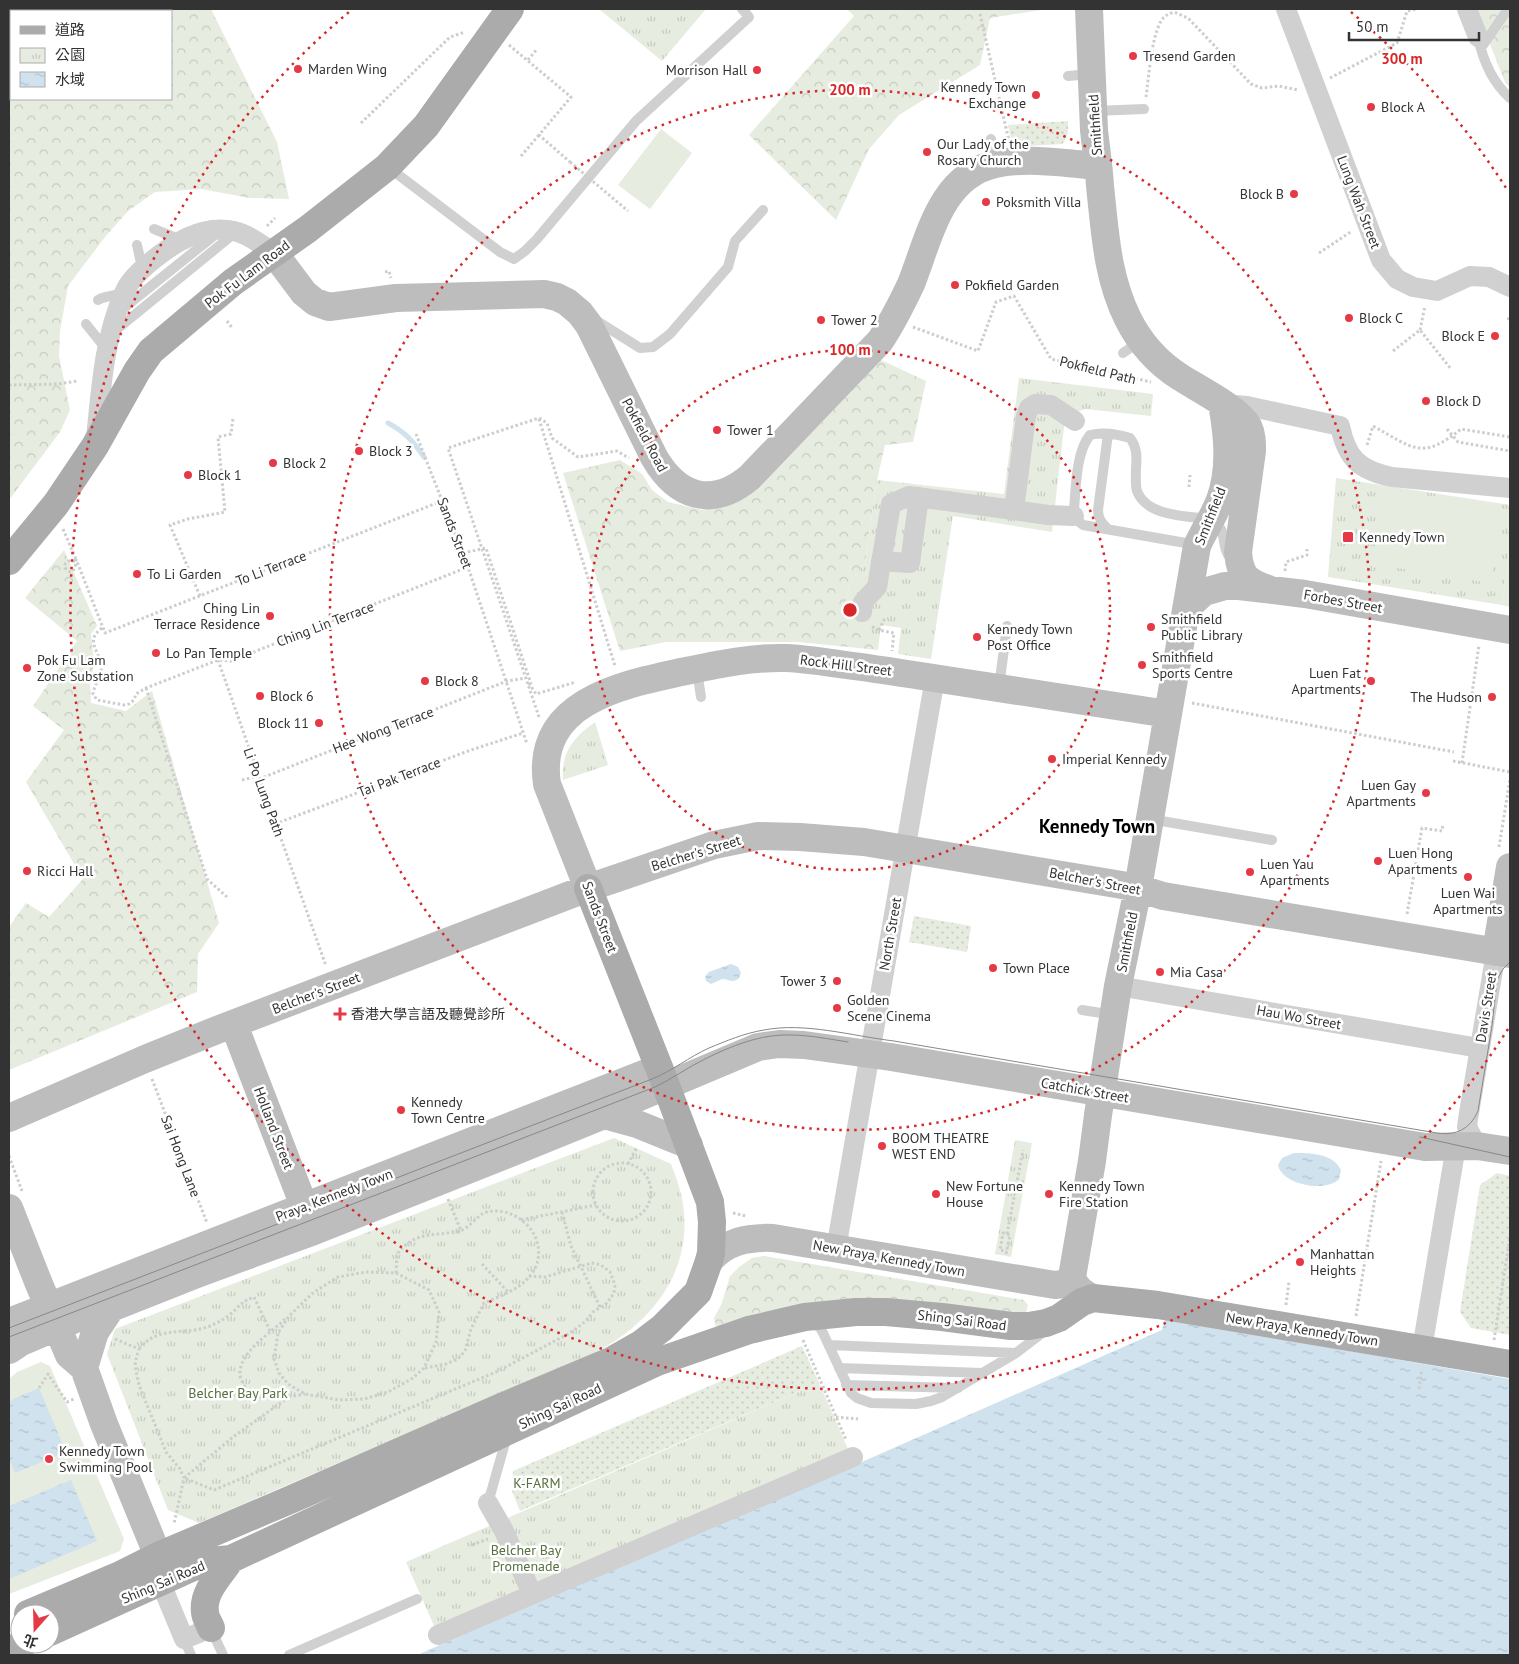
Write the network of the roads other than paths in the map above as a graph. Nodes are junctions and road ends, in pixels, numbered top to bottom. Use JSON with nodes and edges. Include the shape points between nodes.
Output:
{"nodes":[{"id":1,"x":510,"y":9,"type":"edge"},
{"id":2,"x":742,"y":9,"type":"edge"},
{"id":3,"x":1089,"y":9,"type":"edge"},
{"id":4,"x":1286,"y":9,"type":"edge"},
{"id":5,"x":1467,"y":9,"type":"edge"},
{"id":6,"x":1508,"y":9,"type":"edge"},
{"id":7,"x":1479,"y":43,"type":"junction"},
{"id":8,"x":1510,"y":98,"type":"edge"},
{"id":9,"x":1144,"y":109,"type":"road end"},
{"id":10,"x":1093,"y":111,"type":"junction"},
{"id":11,"x":1098,"y":166,"type":"junction"},
{"id":12,"x":387,"y":167,"type":"junction"},
{"id":13,"x":763,"y":210,"type":"dead end"},
{"id":14,"x":250,"y":236,"type":"junction"},
{"id":15,"x":1510,"y":287,"type":"edge"},
{"id":16,"x":124,"y":291,"type":"junction"},
{"id":17,"x":98,"y":300,"type":"dead end"},
{"id":18,"x":116,"y":315,"type":"junction"},
{"id":19,"x":86,"y":324,"type":"dead end"},
{"id":20,"x":589,"y":325,"type":"junction"},
{"id":21,"x":108,"y":343,"type":"junction"},
{"id":22,"x":1222,"y":404,"type":"junction"},
{"id":23,"x":1075,"y":421,"type":"dead end"},
{"id":24,"x":1108,"y":434,"type":"junction"},
{"id":25,"x":95,"y":446,"type":"junction"},
{"id":26,"x":1510,"y":488,"type":"edge"},
{"id":27,"x":919,"y":497,"type":"junction"},
{"id":28,"x":1014,"y":510,"type":"junction"},
{"id":29,"x":1074,"y":516,"type":"junction"},
{"id":30,"x":1210,"y":519,"type":"junction"},
{"id":31,"x":1108,"y":529,"type":"junction"},
{"id":32,"x":1198,"y":546,"type":"junction"},
{"id":33,"x":9,"y":561,"type":"edge"},
{"id":34,"x":881,"y":561,"type":"junction"},
{"id":35,"x":1239,"y":566,"type":"junction"},
{"id":36,"x":1276,"y":581,"type":"junction"},
{"id":37,"x":862,"y":612,"type":"dead end"},
{"id":38,"x":1186,"y":614,"type":"junction"},
{"id":39,"x":1007,"y":626,"type":"dead end"},
{"id":40,"x":1510,"y":630,"type":"edge"},
{"id":41,"x":697,"y":669,"type":"junction"},
{"id":42,"x":935,"y":678,"type":"junction"},
{"id":43,"x":999,"y":688,"type":"junction"},
{"id":44,"x":701,"y":697,"type":"dead end"},
{"id":45,"x":1177,"y":708,"type":"junction"},
{"id":46,"x":540,"y":740,"type":"joint"},
{"id":47,"x":1149,"y":819,"type":"junction"},
{"id":48,"x":1272,"y":840,"type":"dead end"},
{"id":49,"x":905,"y":849,"type":"junction"},
{"id":50,"x":1505,"y":858,"type":"edge"},
{"id":51,"x":588,"y":888,"type":"junction"},
{"id":52,"x":1138,"y":888,"type":"junction"},
{"id":53,"x":1503,"y":953,"type":"edge"},
{"id":54,"x":1118,"y":986,"type":"junction"},
{"id":55,"x":1082,"y":1010,"type":"dead end"},
{"id":56,"x":1114,"y":1015,"type":"junction"},
{"id":57,"x":234,"y":1025,"type":"junction"},
{"id":58,"x":1479,"y":1048,"type":"junction"},
{"id":59,"x":870,"y":1054,"type":"junction"},
{"id":60,"x":662,"y":1077,"type":"junction"},
{"id":61,"x":1102,"y":1094,"type":"junction"},
{"id":62,"x":604,"y":1115,"type":"junction"},
{"id":63,"x":9,"y":1118,"type":"edge"},
{"id":64,"x":689,"y":1145,"type":"junction"},
{"id":65,"x":1467,"y":1146,"type":"junction"},
{"id":66,"x":1510,"y":1151,"type":"edge"},
{"id":67,"x":9,"y":1208,"type":"edge"},
{"id":68,"x":309,"y":1218,"type":"junction"},
{"id":69,"x":836,"y":1249,"type":"junction"},
{"id":70,"x":710,"y":1262,"type":"junction"},
{"id":71,"x":1072,"y":1277,"type":"junction"},
{"id":72,"x":1093,"y":1298,"type":"junction"},
{"id":73,"x":111,"y":1308,"type":"junction"},
{"id":74,"x":52,"y":1316,"type":"junction"},
{"id":75,"x":1059,"y":1318,"type":"junction"},
{"id":76,"x":9,"y":1322,"type":"edge"},
{"id":77,"x":803,"y":1326,"type":"junction"},
{"id":78,"x":830,"y":1345,"type":"junction"},
{"id":79,"x":9,"y":1350,"type":"edge"},
{"id":80,"x":1016,"y":1353,"type":"junction"},
{"id":81,"x":1421,"y":1356,"type":"junction"},
{"id":82,"x":1510,"y":1364,"type":"edge"},
{"id":83,"x":84,"y":1368,"type":"junction"},
{"id":84,"x":839,"y":1368,"type":"junction"},
{"id":85,"x":983,"y":1373,"type":"junction"},
{"id":86,"x":846,"y":1385,"type":"junction"},
{"id":87,"x":959,"y":1388,"type":"junction"},
{"id":88,"x":508,"y":1430,"type":"junction"},
{"id":89,"x":853,"y":1457,"type":"road end"},
{"id":90,"x":488,"y":1503,"type":"joint"},
{"id":91,"x":231,"y":1558,"type":"junction"},
{"id":92,"x":159,"y":1569,"type":"junction"},
{"id":93,"x":532,"y":1594,"type":"junction"},
{"id":94,"x":417,"y":1599,"type":"dead end"},
{"id":95,"x":52,"y":1604,"type":"edge"},
{"id":96,"x":60,"y":1626,"type":"edge"},
{"id":97,"x":211,"y":1628,"type":"junction"},
{"id":98,"x":438,"y":1635,"type":"dead end"},
{"id":99,"x":188,"y":1647,"type":"edge"},
{"id":100,"x":223,"y":1655,"type":"edge"},
{"id":101,"x":289,"y":1655,"type":"edge"}],
"edges":[{"from":1,"to":12,"type":"main road","name":"Pok Fu Lam Road","via":[[426,126]]},
{"from":2,"to":12,"type":"lane","via":[[749,17],[636,121],[537,239],[514,259],[500,252]]},
{"from":3,"to":10,"type":"main road","name":"Smithfield","via":[[1080,75]]},
{"from":4,"to":15,"type":"street","name":"Lung Wah Street","via":[[1381,260],[1397,279],[1414,287],[1437,291],[1470,276],[1489,276]]},
{"from":5,"to":7,"type":"street"},
{"from":6,"to":7,"type":"lane"},
{"from":7,"to":8,"type":"lane","via":[[1494,81]]},
{"from":9,"to":10,"type":"lane"},
{"from":10,"to":11,"type":"main road","name":"Smithfield"},
{"from":11,"to":20,"type":"main road","name":"Pokfield Road","via":[[1046,161],[999,148],[987,166],[968,176],[944,202],[904,299],[880,341],[750,477],[732,490],[714,495],[697,494],[666,476]]},
{"from":11,"to":22,"type":"main road","name":"Smithfield","via":[[1111,274],[1132,347],[1150,351],[1171,370]]},
{"from":12,"to":14,"type":"main road","name":"Pok Fu Lam Road","via":[[308,229]]},
{"from":13,"to":20,"type":"lane","via":[[735,241],[728,266],[670,334],[653,347],[640,348],[597,321]]},
{"from":14,"to":16,"type":"street","via":[[165,234],[160,254],[139,255],[132,279]]},
{"from":14,"to":18,"type":"lane"},
{"from":14,"to":20,"type":"main road","name":"Pokfield Road","via":[[304,293],[329,307],[396,298],[544,294],[567,302]]},
{"from":14,"to":21,"type":"lane","via":[[127,320]]},
{"from":14,"to":25,"type":"main road","name":"Pok Fu Lam Road","via":[[226,288],[151,351]]},
{"from":16,"to":17,"type":"lane"},
{"from":16,"to":18,"type":"street"},
{"from":18,"to":21,"type":"street"},
{"from":19,"to":21,"type":"lane"},
{"from":21,"to":25,"type":"street"},
{"from":22,"to":26,"type":"street","via":[[1247,406],[1340,426],[1351,456],[1360,465],[1379,474]]},
{"from":22,"to":30,"type":"main road","name":"Smithfield","via":[[1228,455],[1220,500]]},
{"from":22,"to":35,"type":"main road","name":"Smithfield","via":[[1247,424],[1252,436]]},
{"from":23,"to":28,"type":"street","via":[[1051,405],[1035,404],[1029,408]]},
{"from":24,"to":29,"type":"lane","via":[[1090,435],[1085,440]]},
{"from":24,"to":30,"type":"lane","via":[[1130,438],[1134,443],[1135,480],[1140,498],[1146,504],[1162,512]]},
{"from":24,"to":31,"type":"lane","via":[[1098,516]]},
{"from":25,"to":33,"type":"main road","name":"Pok Fu Lam Road","via":[[56,504]]},
{"from":27,"to":28,"type":"street"},
{"from":27,"to":34,"type":"street","via":[[909,496],[891,504]]},
{"from":27,"to":34,"type":"street","via":[[910,563]]},
{"from":28,"to":29,"type":"street"},
{"from":29,"to":31,"type":"lane","via":[[1083,525]]},
{"from":30,"to":32,"type":"main road","name":"Smithfield"},
{"from":30,"to":35,"type":"lane","via":[[1222,530],[1226,551]]},
{"from":31,"to":32,"type":"lane"},
{"from":32,"to":38,"type":"main road","name":"Smithfield"},
{"from":34,"to":37,"type":"street","via":[[876,587],[863,602]]},
{"from":35,"to":36,"type":"main road","via":[[1245,578],[1255,584]]},
{"from":36,"to":38,"type":"main road","name":"Forbes Street","via":[[1212,589],[1197,597]]},
{"from":36,"to":40,"type":"main road","name":"Forbes Street"},
{"from":38,"to":45,"type":"main road","name":"Smithfield"},
{"from":39,"to":43,"type":"lane"},
{"from":41,"to":42,"type":"main road","name":"Rock Hill Street","via":[[785,658]]},
{"from":41,"to":44,"type":"lane"},
{"from":41,"to":46,"type":"main road","name":"Rock Hill Street","via":[[618,687],[581,704],[555,734]]},
{"from":42,"to":43,"type":"main road","name":"Rock Hill Street"},
{"from":42,"to":49,"type":"street","name":"North Street"},
{"from":43,"to":45,"type":"main road","name":"Rock Hill Street"},
{"from":45,"to":47,"type":"main road","name":"Smithfield"},
{"from":46,"to":51,"type":"main road","name":"Sands Street","via":[[547,759],[547,784]]},
{"from":47,"to":48,"type":"lane"},
{"from":47,"to":52,"type":"main road","name":"Smithfield"},
{"from":49,"to":51,"type":"main road","name":"Belcher's Street","via":[[864,842],[758,836],[714,844]]},
{"from":49,"to":52,"type":"main road","name":"Belcher's Street"},
{"from":49,"to":59,"type":"street","name":"North Street"},
{"from":50,"to":53,"type":"main road","name":"Davis Street"},
{"from":51,"to":57,"type":"main road","name":"Belcher's Street"},
{"from":51,"to":60,"type":"main road","name":"Sands Street"},
{"from":52,"to":53,"type":"main road","name":"Belcher's Street","via":[[1163,896]]},
{"from":52,"to":54,"type":"main road","name":"Smithfield"},
{"from":53,"to":58,"type":"street","name":"Davis Street"},
{"from":54,"to":56,"type":"main road","name":"Smithfield"},
{"from":54,"to":58,"type":"street","name":"Hau Wo Street"},
{"from":55,"to":56,"type":"lane"},
{"from":56,"to":61,"type":"main road","name":"Smithfield"},
{"from":57,"to":63,"type":"main road","name":"Belcher's Street","via":[[145,1059]]},
{"from":57,"to":68,"type":"main road","name":"Holland Street"},
{"from":58,"to":65,"type":"street","name":"Davis Street"},
{"from":59,"to":60,"type":"main road","name":"Catchick Street","via":[[804,1044],[766,1045]]},
{"from":59,"to":61,"type":"main road","name":"Catchick Street"},
{"from":59,"to":69,"type":"street","name":"North Street"},
{"from":60,"to":62,"type":"main road","name":"Praya, Kennedy Town"},
{"from":60,"to":64,"type":"main road"},
{"from":60,"to":68,"type":"main road","name":"Praya, Kennedy Town"},
{"from":61,"to":65,"type":"main road","name":"Catchick Street","via":[[1425,1147]]},
{"from":61,"to":71,"type":"main road","name":"Smithfield"},
{"from":62,"to":64,"type":"main road"},
{"from":62,"to":68,"type":"main road","name":"Praya, Kennedy Town","via":[[508,1154]]},
{"from":64,"to":70,"type":"main road","name":"Shing Sai Road","via":[[718,1204]]},
{"from":65,"to":66,"type":"main road","name":"Catchick Street"},
{"from":65,"to":81,"type":"street"},
{"from":67,"to":74,"type":"main road"},
{"from":68,"to":73,"type":"main road","name":"Praya, Kennedy Town","via":[[202,1272]]},
{"from":68,"to":74,"type":"main road","name":"Praya, Kennedy Town"},
{"from":69,"to":70,"type":"main road","name":"New Praya, Kennedy Town","via":[[758,1237],[730,1245],[716,1253]]},
{"from":69,"to":71,"type":"main road","name":"New Praya, Kennedy Town","via":[[1055,1285],[1064,1284]]},
{"from":70,"to":92,"type":"main road","name":"Shing Sai Road","via":[[698,1292],[680,1311],[641,1344],[611,1361],[292,1499]]},
{"from":71,"to":72,"type":"main road","via":[[1078,1289]]},
{"from":72,"to":75,"type":"main road","name":"Shing Sai Road"},
{"from":72,"to":81,"type":"main road","name":"New Praya, Kennedy Town","via":[[1158,1305]]},
{"from":73,"to":74,"type":"main road","name":"Praya, Kennedy Town","via":[[87,1314]]},
{"from":73,"to":83,"type":"main road","via":[[94,1332]]},
{"from":74,"to":76,"type":"main road","name":"Praya, Kennedy Town"},
{"from":74,"to":79,"type":"main road","name":"Praya, Kennedy Town"},
{"from":74,"to":83,"type":"main road","via":[[69,1355]]},
{"from":75,"to":77,"type":"main road","name":"Shing Sai Road","via":[[1029,1326],[1011,1326],[934,1316],[856,1312]]},
{"from":75,"to":80,"type":"lane"},
{"from":77,"to":78,"type":"lane","via":[[820,1328]]},
{"from":77,"to":88,"type":"main road","name":"Shing Sai Road","via":[[748,1330],[657,1362]]},
{"from":78,"to":80,"type":"lane"},
{"from":78,"to":84,"type":"lane"},
{"from":80,"to":85,"type":"lane"},
{"from":81,"to":82,"type":"main road","name":"New Praya, Kennedy Town"},
{"from":83,"to":92,"type":"main road"},
{"from":84,"to":85,"type":"lane"},
{"from":84,"to":86,"type":"lane"},
{"from":85,"to":87,"type":"lane"},
{"from":86,"to":87,"type":"lane"},
{"from":86,"to":87,"type":"lane","via":[[851,1393],[871,1403],[923,1403]]},
{"from":88,"to":90,"type":"lane"},
{"from":88,"to":91,"type":"main road","name":"Shing Sai Road"},
{"from":89,"to":93,"type":"street"},
{"from":90,"to":93,"type":"street"},
{"from":91,"to":92,"type":"main road","name":"Shing Sai Road"},
{"from":91,"to":97,"type":"main road","via":[[207,1596],[204,1612]]},
{"from":92,"to":95,"type":"main road","name":"Shing Sai Road","via":[[123,1574]]},
{"from":92,"to":96,"type":"main road","name":"Shing Sai Road"},
{"from":92,"to":99,"type":"street"},
{"from":93,"to":98,"type":"street"},
{"from":94,"to":101,"type":"lane"},
{"from":97,"to":99,"type":"street"},
{"from":97,"to":100,"type":"lane"}]}
